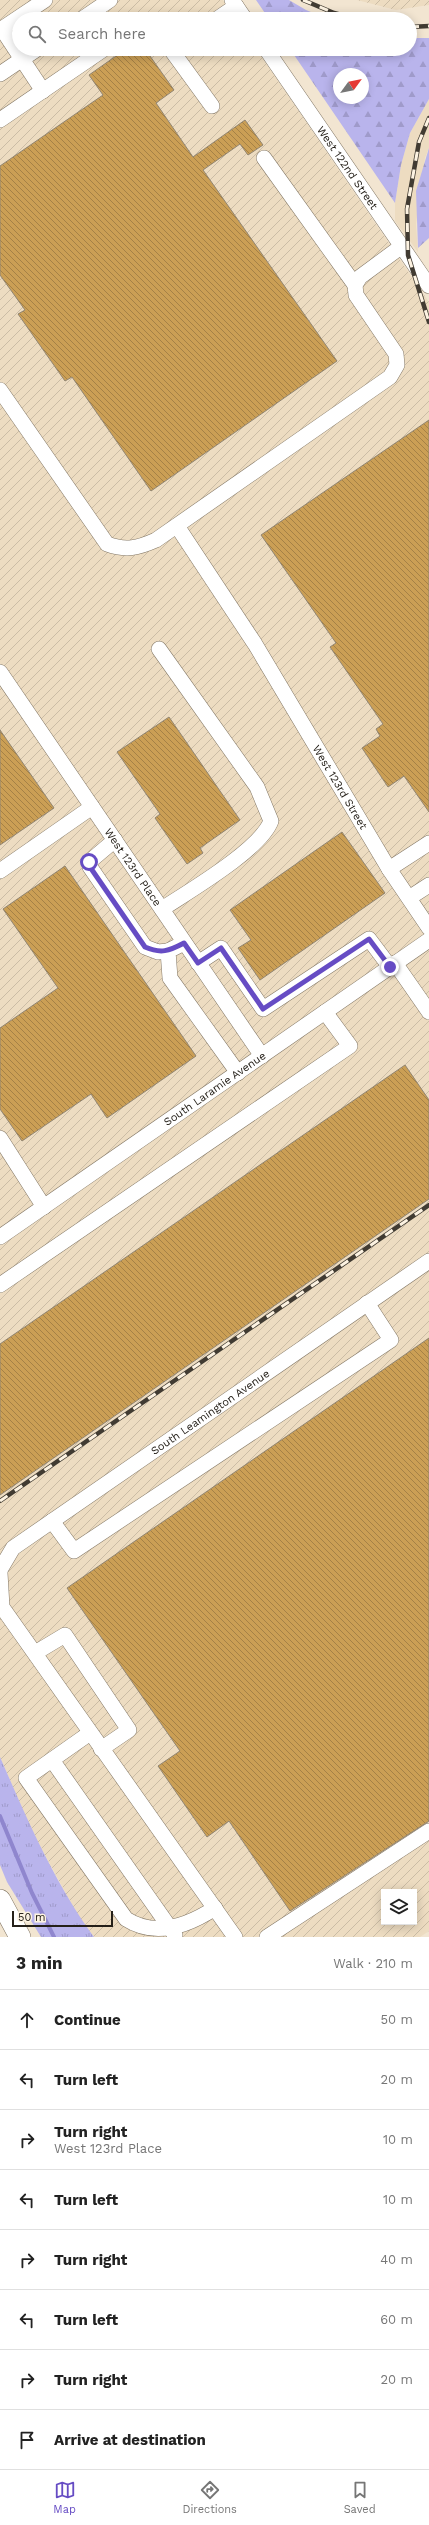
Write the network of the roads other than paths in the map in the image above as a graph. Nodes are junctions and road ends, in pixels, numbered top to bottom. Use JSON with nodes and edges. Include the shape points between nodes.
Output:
{"nodes":[{"id":1,"x":44,"y":0,"type":"edge"},
{"id":2,"x":107,"y":2,"type":"edge"},
{"id":3,"x":234,"y":3,"type":"edge"},
{"id":4,"x":27,"y":12,"type":"edge"},
{"id":5,"x":92,"y":12,"type":"edge"},
{"id":6,"x":105,"y":12,"type":"edge"},
{"id":7,"x":224,"y":12,"type":"edge"},
{"id":8,"x":240,"y":12,"type":"edge"},
{"id":9,"x":12,"y":22,"type":"edge"},
{"id":10,"x":1,"y":30,"type":"edge"},
{"id":11,"x":12,"y":45,"type":"edge"},
{"id":12,"x":20,"y":56,"type":"edge"},
{"id":13,"x":26,"y":56,"type":"edge"},
{"id":14,"x":94,"y":56,"type":"edge"},
{"id":15,"x":176,"y":56,"type":"edge"},
{"id":16,"x":271,"y":56,"type":"edge"},
{"id":17,"x":22,"y":59,"type":"junction"},
{"id":18,"x":0,"y":74,"type":"edge"},
{"id":19,"x":43,"y":91,"type":"junction"},
{"id":20,"x":212,"y":106,"type":"dead end"},
{"id":21,"x":0,"y":120,"type":"edge"},
{"id":22,"x":264,"y":158,"type":"dead end"},
{"id":23,"x":402,"y":246,"type":"junction"},
{"id":24,"x":355,"y":285,"type":"junction"},
{"id":25,"x":429,"y":286,"type":"edge"},
{"id":26,"x":0,"y":390,"type":"edge"},
{"id":27,"x":177,"y":526,"type":"junction"},
{"id":28,"x":159,"y":650,"type":"dead end"},
{"id":29,"x":1,"y":677,"type":"edge"},
{"id":30,"x":92,"y":807,"type":"junction"},
{"id":31,"x":115,"y":840,"type":"junction"},
{"id":32,"x":429,"y":842,"type":"edge"},
{"id":33,"x":389,"y":869,"type":"junction"},
{"id":34,"x":0,"y":871,"type":"edge"},
{"id":35,"x":429,"y":885,"type":"edge"},
{"id":36,"x":409,"y":898,"type":"junction"},
{"id":37,"x":162,"y":909,"type":"junction"},
{"id":38,"x":429,"y":928,"type":"edge"},
{"id":39,"x":429,"y":940,"type":"edge"},
{"id":40,"x":184,"y":943,"type":"junction"},
{"id":41,"x":168,"y":951,"type":"junction"},
{"id":42,"x":198,"y":963,"type":"junction"},
{"id":43,"x":393,"y":965,"type":"junction"},
{"id":44,"x":325,"y":1012,"type":"junction"},
{"id":45,"x":429,"y":1012,"type":"edge"},
{"id":46,"x":262,"y":1056,"type":"junction"},
{"id":47,"x":238,"y":1073,"type":"junction"},
{"id":48,"x":0,"y":1138,"type":"edge"},
{"id":49,"x":44,"y":1207,"type":"junction"},
{"id":50,"x":0,"y":1237,"type":"edge"},
{"id":51,"x":429,"y":1261,"type":"edge"},
{"id":52,"x":0,"y":1285,"type":"edge"},
{"id":53,"x":367,"y":1303,"type":"junction"},
{"id":54,"x":52,"y":1521,"type":"junction"},
{"id":55,"x":0,"y":1572,"type":"edge"},
{"id":56,"x":35,"y":1653,"type":"junction"},
{"id":57,"x":90,"y":1733,"type":"junction"},
{"id":58,"x":101,"y":1749,"type":"junction"},
{"id":59,"x":52,"y":1760,"type":"junction"},
{"id":60,"x":429,"y":1831,"type":"edge"},
{"id":61,"x":0,"y":1900,"type":"edge"},
{"id":62,"x":214,"y":1908,"type":"junction"},
{"id":63,"x":175,"y":1935,"type":"junction"},
{"id":64,"x":20,"y":1937,"type":"edge"},
{"id":65,"x":235,"y":1937,"type":"edge"},
{"id":66,"x":268,"y":1937,"type":"edge"}],
"edges":[{"from":1,"to":4,"type":"street"},
{"from":2,"to":5,"type":"street"},
{"from":2,"to":6,"type":"street"},
{"from":3,"to":7,"type":"street"},
{"from":3,"to":8,"type":"street"},
{"from":9,"to":10,"type":"street"},
{"from":10,"to":11,"type":"street"},
{"from":12,"to":17,"type":"street"},
{"from":13,"to":17,"type":"street"},
{"from":14,"to":19,"type":"street"},
{"from":15,"to":20,"type":"street"},
{"from":16,"to":23,"type":"street","name":"West 122nd Street"},
{"from":17,"to":18,"type":"street"},
{"from":17,"to":19,"type":"street"},
{"from":19,"to":21,"type":"street"},
{"from":22,"to":24,"type":"street"},
{"from":23,"to":24,"type":"street","via":[[360,277]]},
{"from":23,"to":25,"type":"street","name":"West 122nd Street"},
{"from":24,"to":27,"type":"street","via":[[356,295],[396,354],[397,365],[390,377]]},
{"from":26,"to":27,"type":"street","via":[[107,544],[121,550],[140,548]]},
{"from":27,"to":33,"type":"street","name":"West 123rd Street","via":[[255,644]]},
{"from":28,"to":37,"type":"street","via":[[256,787],[271,821],[250,848]]},
{"from":29,"to":30,"type":"street","name":"West 123rd Place"},
{"from":30,"to":31,"type":"street","name":"West 123rd Place"},
{"from":30,"to":34,"type":"street"},
{"from":31,"to":37,"type":"street","name":"West 123rd Place"},
{"from":31,"to":41,"type":"street","via":[[89,862],[90,867],[145,947],[158,952]]},
{"from":32,"to":33,"type":"street"},
{"from":33,"to":36,"type":"street","name":"West 123rd Street"},
{"from":35,"to":36,"type":"street"},
{"from":36,"to":38,"type":"street","name":"West 123rd Street"},
{"from":37,"to":40,"type":"street","name":"West 123rd Place"},
{"from":39,"to":43,"type":"street","name":"South Laramie Avenue"},
{"from":40,"to":41,"type":"street"},
{"from":40,"to":42,"type":"street","name":"West 123rd Place"},
{"from":41,"to":47,"type":"street","via":[[170,978]]},
{"from":42,"to":43,"type":"street","via":[[221,948],[263,1009],[369,939]]},
{"from":42,"to":46,"type":"street","name":"West 123rd Place"},
{"from":43,"to":44,"type":"street","name":"South Laramie Avenue"},
{"from":43,"to":45,"type":"street"},
{"from":44,"to":46,"type":"street","name":"South Laramie Avenue"},
{"from":44,"to":52,"type":"street","via":[[350,1046]]},
{"from":46,"to":47,"type":"street","name":"South Laramie Avenue"},
{"from":47,"to":49,"type":"street","name":"South Laramie Avenue"},
{"from":48,"to":49,"type":"street"},
{"from":49,"to":50,"type":"street","name":"South Laramie Avenue"},
{"from":51,"to":53,"type":"street","name":"South Leamington Avenue"},
{"from":53,"to":54,"type":"street","name":"South Leamington Avenue"},
{"from":53,"to":54,"type":"street","via":[[391,1340],[74,1551]]},
{"from":54,"to":55,"type":"street","name":"South Leamington Avenue","via":[[13,1548]]},
{"from":55,"to":56,"type":"street","via":[[2,1607]]},
{"from":56,"to":57,"type":"street"},
{"from":56,"to":58,"type":"street","via":[[65,1635],[129,1730]]},
{"from":57,"to":58,"type":"street"},
{"from":57,"to":59,"type":"street"},
{"from":58,"to":62,"type":"street"},
{"from":59,"to":63,"type":"street"},
{"from":59,"to":63,"type":"street","via":[[26,1778],[133,1928],[150,1936]]},
{"from":60,"to":66,"type":"street"},
{"from":61,"to":64,"type":"highway"},
{"from":62,"to":63,"type":"street"},
{"from":62,"to":65,"type":"street"}]}
